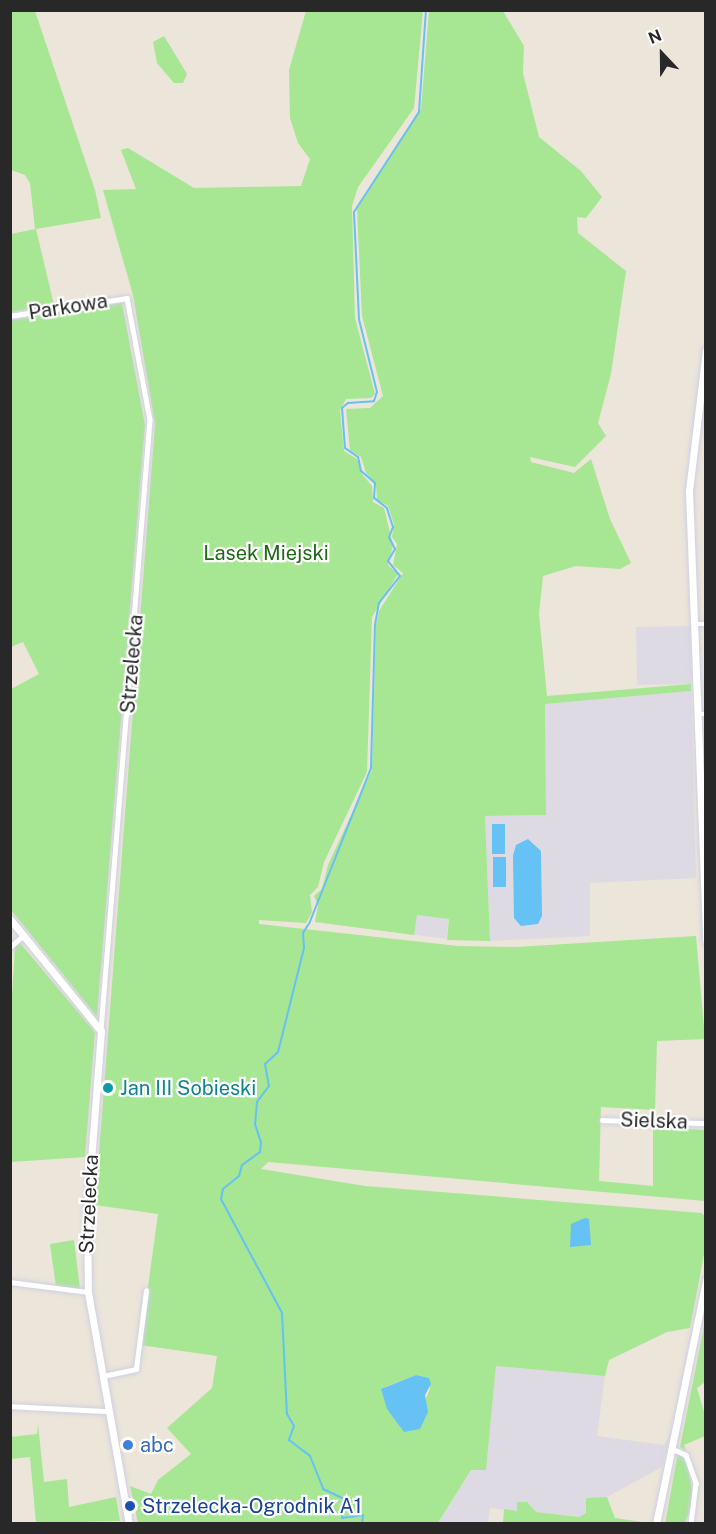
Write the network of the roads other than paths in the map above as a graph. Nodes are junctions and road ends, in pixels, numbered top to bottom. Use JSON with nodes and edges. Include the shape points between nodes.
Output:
{"nodes":[{"id":1,"x":126,"y":298,"type":"joint"},
{"id":2,"x":10,"y":316,"type":"edge"},
{"id":3,"x":705,"y":350,"type":"edge"},
{"id":4,"x":695,"y":624,"type":"junction"},
{"id":5,"x":705,"y":624,"type":"edge"},
{"id":6,"x":702,"y":714,"type":"edge"},
{"id":7,"x":10,"y":919,"type":"edge"},
{"id":8,"x":705,"y":921,"type":"edge"},
{"id":9,"x":24,"y":935,"type":"junction"},
{"id":10,"x":705,"y":941,"type":"edge"},
{"id":11,"x":10,"y":947,"type":"edge"},
{"id":12,"x":101,"y":1031,"type":"junction"},
{"id":13,"x":602,"y":1120,"type":"dead end"},
{"id":14,"x":705,"y":1123,"type":"edge"},
{"id":15,"x":705,"y":1280,"type":"edge"},
{"id":16,"x":10,"y":1282,"type":"edge"},
{"id":17,"x":146,"y":1291,"type":"dead end"},
{"id":18,"x":88,"y":1292,"type":"junction"},
{"id":19,"x":100,"y":1376,"type":"junction"},
{"id":20,"x":10,"y":1406,"type":"edge"},
{"id":21,"x":106,"y":1411,"type":"junction"},
{"id":22,"x":673,"y":1449,"type":"junction"},
{"id":23,"x":129,"y":1524,"type":"edge"},
{"id":24,"x":656,"y":1524,"type":"edge"},
{"id":25,"x":691,"y":1524,"type":"edge"}],
"edges":[{"from":1,"to":2,"type":"street","name":"Parkowa"},
{"from":1,"to":12,"type":"street","name":"Strzelecka","via":[[150,420],[149,456]]},
{"from":3,"to":4,"type":"street","via":[[689,491]]},
{"from":4,"to":5,"type":"street"},
{"from":4,"to":6,"type":"street"},
{"from":6,"to":8,"type":"street"},
{"from":7,"to":9,"type":"street"},
{"from":8,"to":10,"type":"street"},
{"from":9,"to":11,"type":"street"},
{"from":9,"to":12,"type":"street"},
{"from":12,"to":18,"type":"street","name":"Strzelecka","via":[[87,1212]]},
{"from":13,"to":14,"type":"street","name":"Sielska"},
{"from":15,"to":22,"type":"street"},
{"from":16,"to":18,"type":"street"},
{"from":17,"to":19,"type":"street","via":[[136,1369]]},
{"from":18,"to":19,"type":"street","name":"Strzelecka"},
{"from":19,"to":21,"type":"street","name":"Strzelecka"},
{"from":20,"to":21,"type":"street"},
{"from":21,"to":23,"type":"street","name":"Strzelecka"},
{"from":22,"to":24,"type":"street"},
{"from":22,"to":25,"type":"street","via":[[686,1455],[696,1483]]}]}
